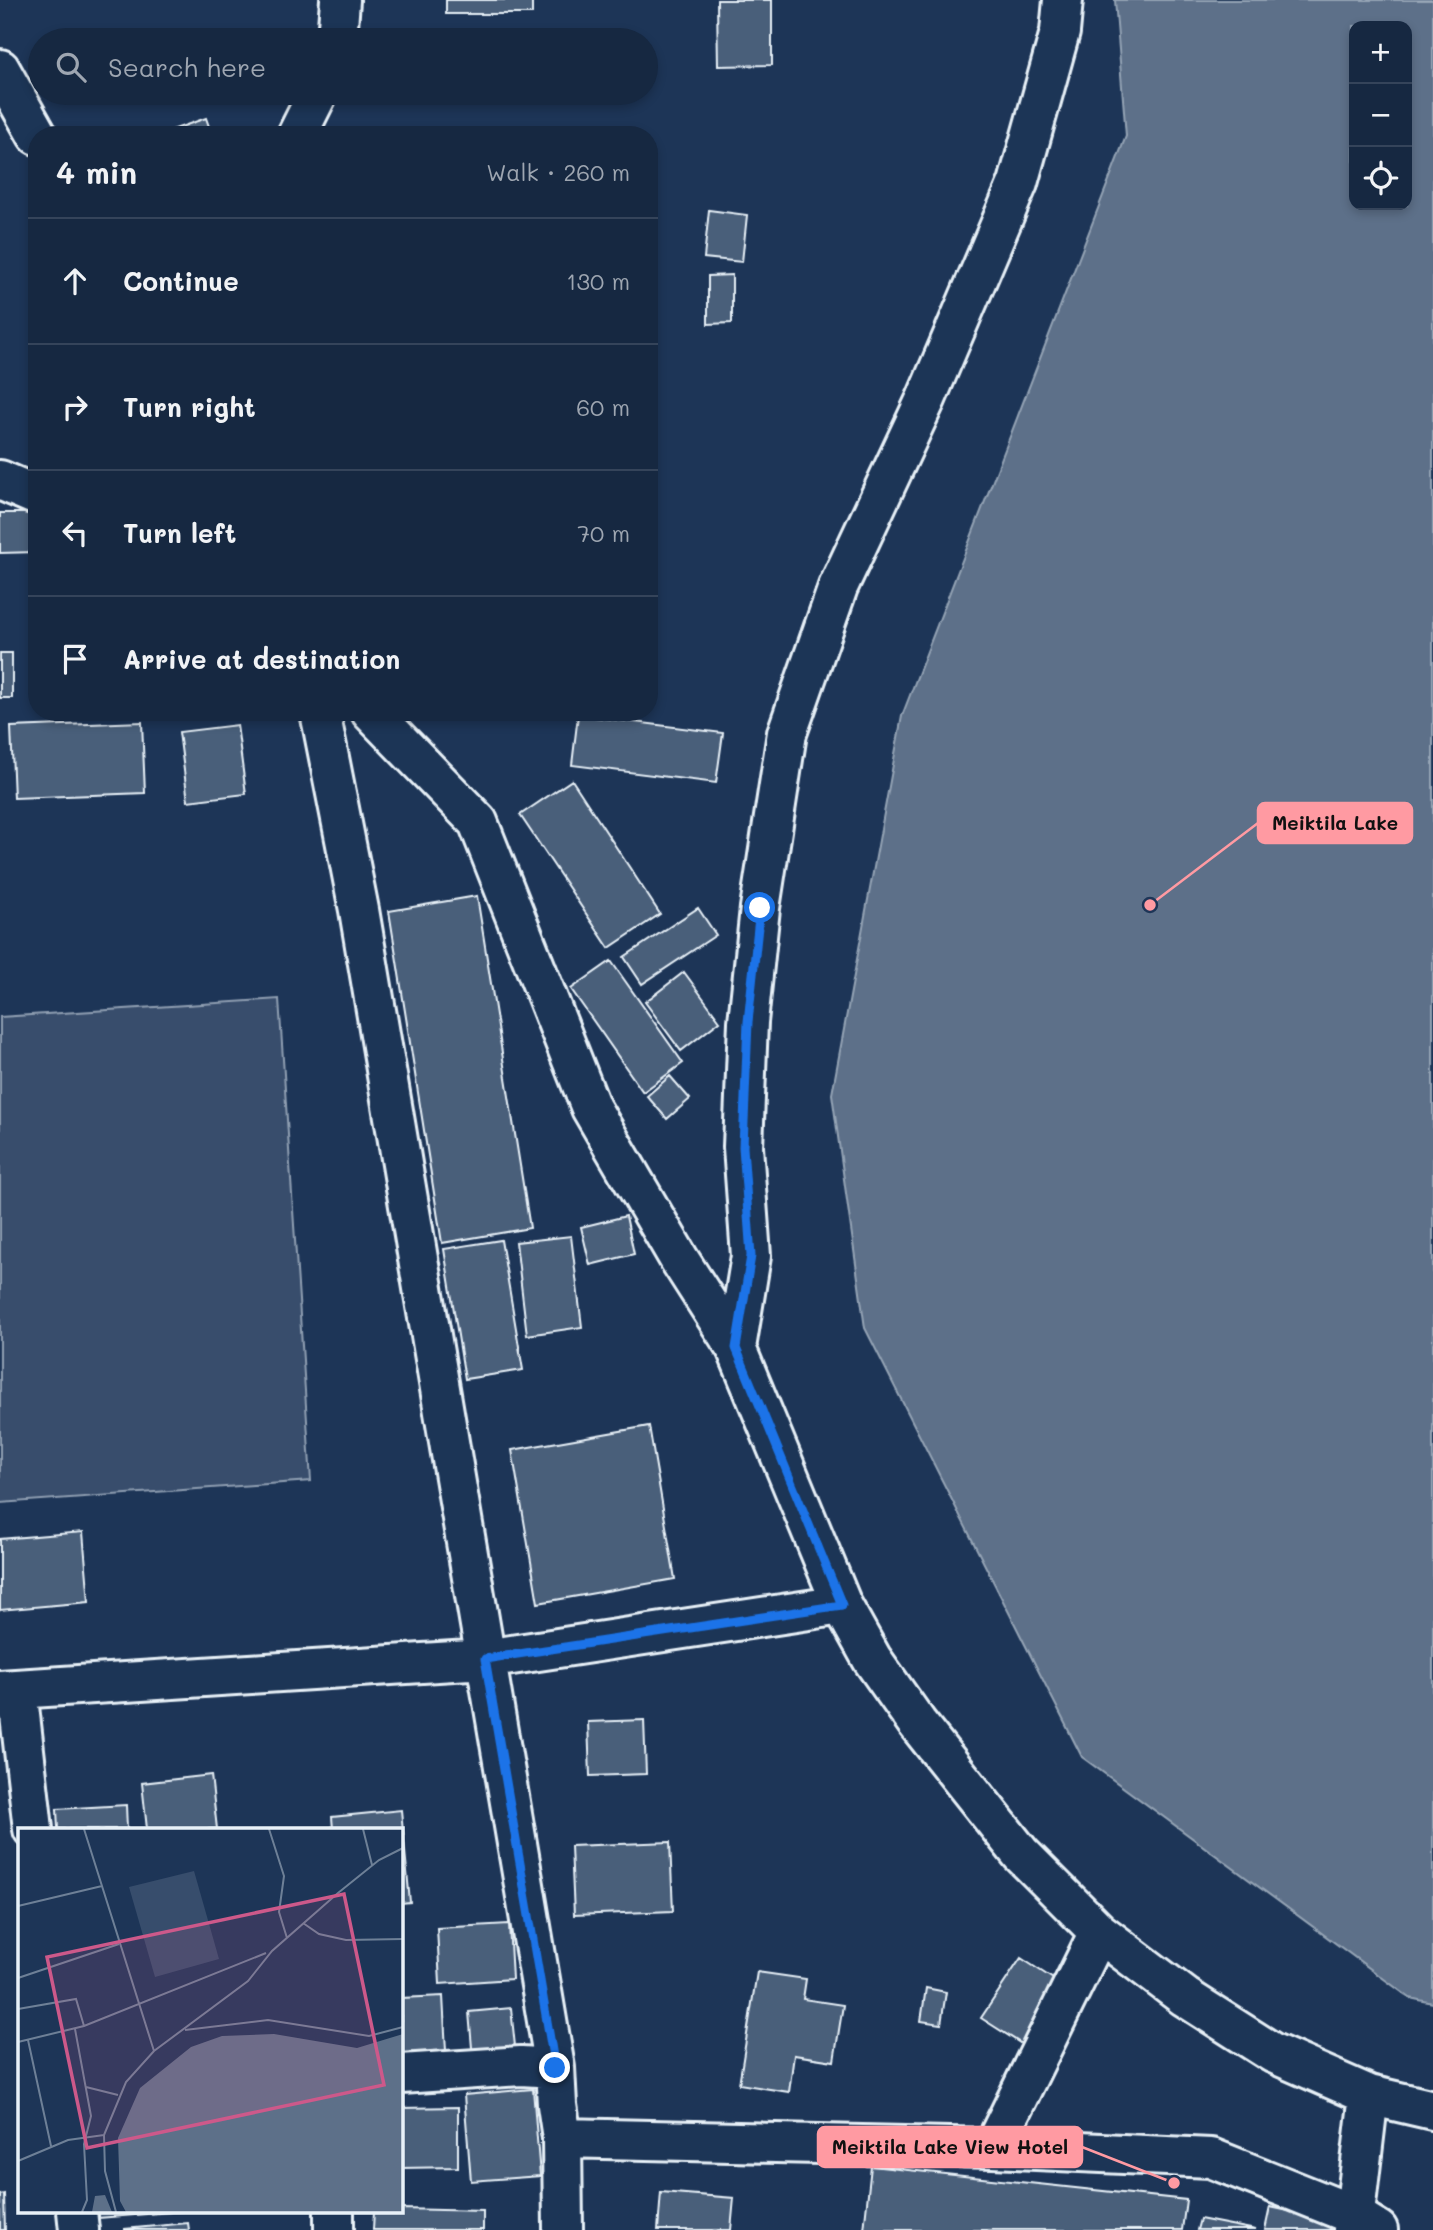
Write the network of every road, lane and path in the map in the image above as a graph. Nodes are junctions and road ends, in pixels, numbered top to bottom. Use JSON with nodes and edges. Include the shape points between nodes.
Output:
{"nodes":[{"id":1,"x":340,"y":0,"type":"edge"},
{"id":2,"x":1063,"y":0,"type":"edge"},
{"id":3,"x":338,"y":28,"type":"edge"},
{"id":4,"x":0,"y":69,"type":"edge"},
{"id":5,"x":312,"y":105,"type":"edge"},
{"id":6,"x":32,"y":126,"type":"edge"},
{"id":7,"x":302,"y":126,"type":"edge"},
{"id":8,"x":0,"y":480,"type":"edge"},
{"id":9,"x":28,"y":492,"type":"edge"},
{"id":10,"x":322,"y":721,"type":"edge"},
{"id":11,"x":380,"y":721,"type":"edge"},
{"id":12,"x":736,"y":1348,"type":"junction"},
{"id":13,"x":842,"y":1605,"type":"junction"},
{"id":14,"x":485,"y":1659,"type":"junction"},
{"id":15,"x":8,"y":1689,"type":"edge"},
{"id":16,"x":33,"y":1828,"type":"edge"},
{"id":17,"x":1099,"y":1932,"type":"junction"},
{"id":18,"x":555,"y":2068,"type":"junction"},
{"id":19,"x":402,"y":2074,"type":"edge"},
{"id":20,"x":1369,"y":2095,"type":"junction"},
{"id":21,"x":1433,"y":2110,"type":"edge"},
{"id":22,"x":562,"y":2138,"type":"junction"},
{"id":23,"x":993,"y":2148,"type":"junction"},
{"id":24,"x":77,"y":2212,"type":"edge"},
{"id":25,"x":334,"y":2212,"type":"edge"},
{"id":26,"x":1362,"y":2225,"type":"edge"},
{"id":27,"x":79,"y":2230,"type":"edge"},
{"id":28,"x":334,"y":2230,"type":"edge"},
{"id":29,"x":564,"y":2230,"type":"edge"}],
"edges":[{"from":1,"to":3,"type":"street"},
{"from":2,"to":12,"type":"street","via":[[1060,32],[1018,183],[926,399],[838,587],[787,733],[748,1022],[743,1147],[751,1256]]},
{"from":4,"to":6,"type":"street"},
{"from":5,"to":7,"type":"street"},
{"from":8,"to":9,"type":"street"},
{"from":10,"to":14,"type":"street","via":[[362,924]]},
{"from":11,"to":12,"type":"street","via":[[478,822],[591,1108]]},
{"from":12,"to":13,"type":"street"},
{"from":13,"to":14,"type":"street"},
{"from":13,"to":17,"type":"street","via":[[872,1659],[964,1785],[1021,1854]]},
{"from":14,"to":15,"type":"street"},
{"from":14,"to":18,"type":"street"},
{"from":15,"to":16,"type":"street"},
{"from":17,"to":20,"type":"street","via":[[1185,1997],[1273,2053]]},
{"from":17,"to":23,"type":"street"},
{"from":18,"to":19,"type":"street"},
{"from":18,"to":22,"type":"street"},
{"from":20,"to":21,"type":"street"},
{"from":20,"to":26,"type":"street"},
{"from":22,"to":23,"type":"street"},
{"from":22,"to":29,"type":"street"},
{"from":23,"to":26,"type":"street","via":[[1211,2158]]},
{"from":24,"to":27,"type":"street"},
{"from":25,"to":28,"type":"street"}]}
